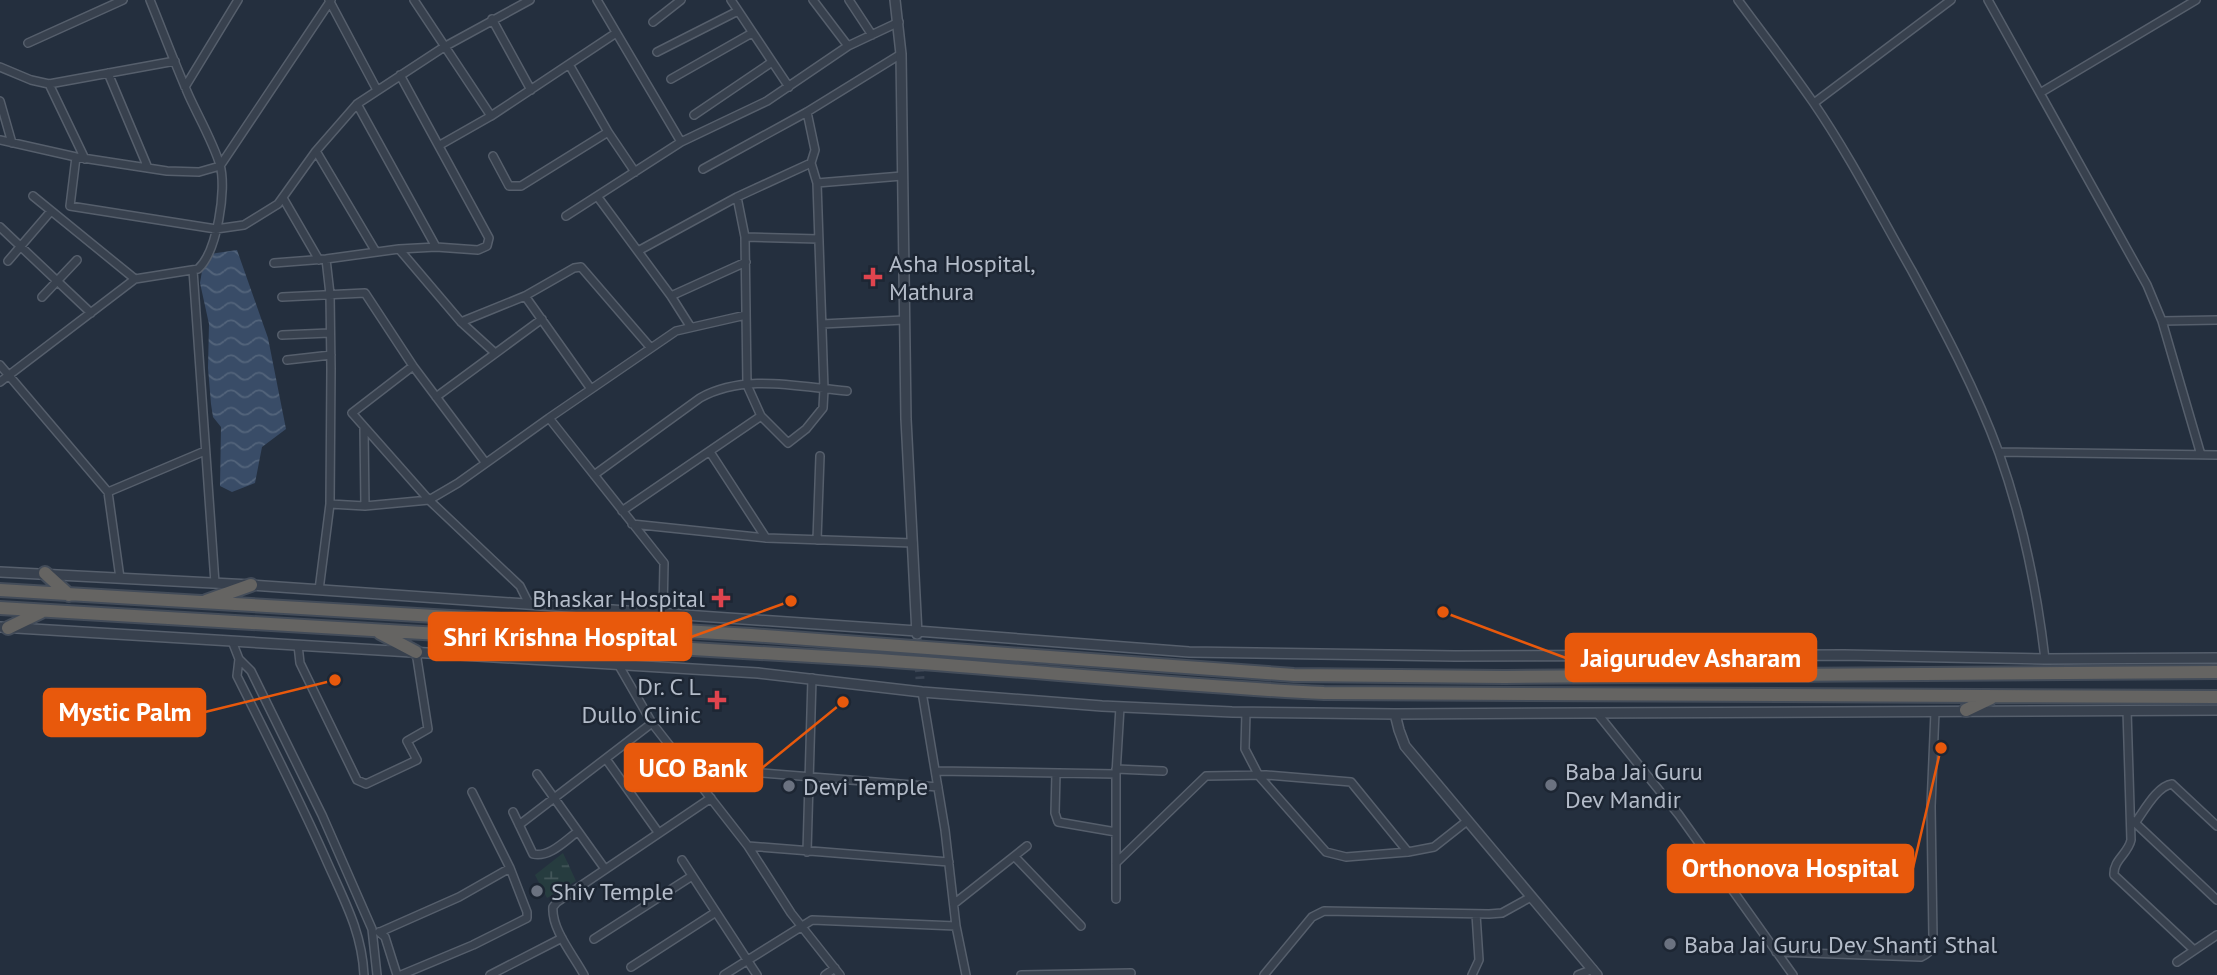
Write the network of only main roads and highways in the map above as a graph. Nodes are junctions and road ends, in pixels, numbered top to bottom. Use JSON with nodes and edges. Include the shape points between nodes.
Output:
{"nodes":[{"id":1,"x":45,"y":573,"type":"road end"},
{"id":2,"x":251,"y":585,"type":"road end"},
{"id":3,"x":0,"y":590,"type":"edge"},
{"id":4,"x":69,"y":595,"type":"junction"},
{"id":5,"x":199,"y":603,"type":"junction"},
{"id":6,"x":0,"y":608,"type":"edge"},
{"id":7,"x":44,"y":611,"type":"junction"},
{"id":8,"x":4,"y":627,"type":"edge"},
{"id":9,"x":375,"y":630,"type":"junction"},
{"id":10,"x":416,"y":652,"type":"road end"},
{"id":11,"x":2217,"y":672,"type":"edge"},
{"id":12,"x":1994,"y":696,"type":"junction"},
{"id":13,"x":2217,"y":697,"type":"edge"},
{"id":14,"x":1966,"y":710,"type":"road end"}],
"edges":[{"from":1,"to":4,"type":"highway"},
{"from":2,"to":5,"type":"highway"},
{"from":3,"to":4,"type":"highway"},
{"from":4,"to":5,"type":"highway"},
{"from":5,"to":11,"type":"highway","via":[[739,634],[1294,675]]},
{"from":6,"to":7,"type":"highway"},
{"from":7,"to":8,"type":"highway"},
{"from":7,"to":9,"type":"highway"},
{"from":9,"to":10,"type":"highway"},
{"from":9,"to":12,"type":"highway","via":[[605,641],[1311,692]]},
{"from":12,"to":13,"type":"highway"},
{"from":12,"to":14,"type":"highway"}]}
